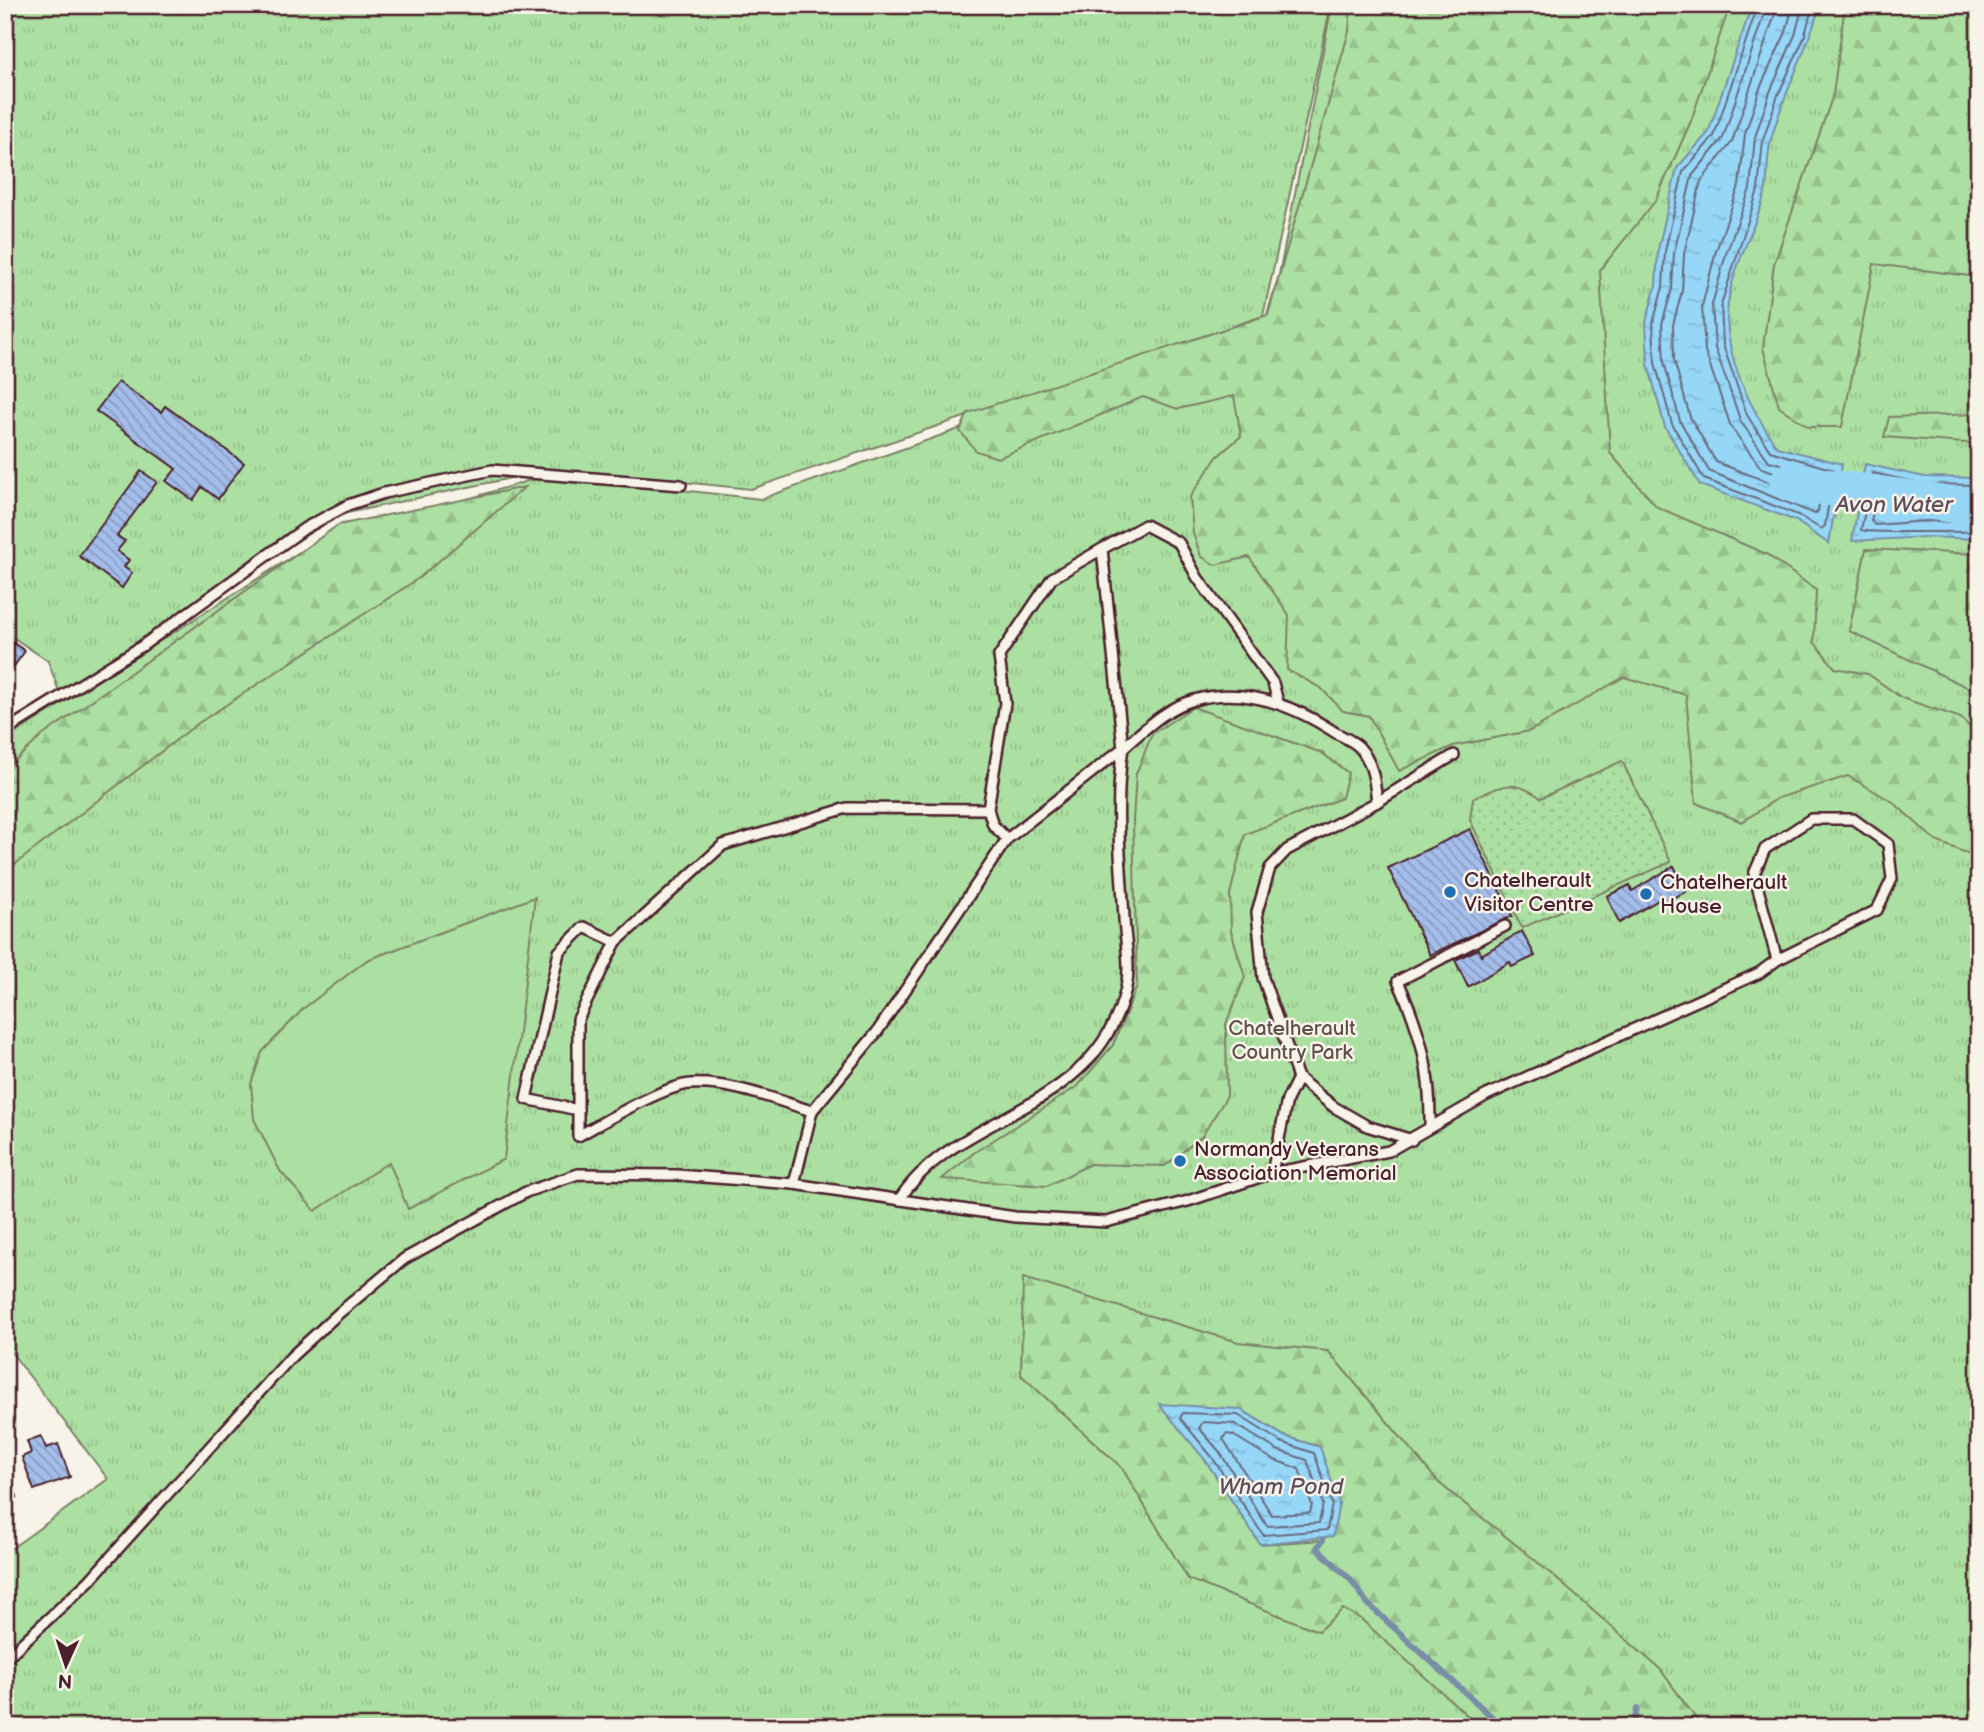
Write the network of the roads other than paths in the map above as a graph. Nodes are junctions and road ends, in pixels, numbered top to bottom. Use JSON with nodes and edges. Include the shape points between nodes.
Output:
{"nodes":[{"id":1,"x":681,"y":485,"type":"dead end"},
{"id":2,"x":1102,"y":549,"type":"junction"},
{"id":3,"x":1278,"y":702,"type":"junction"},
{"id":4,"x":5,"y":732,"type":"edge"},
{"id":5,"x":1123,"y":748,"type":"junction"},
{"id":6,"x":1454,"y":755,"type":"dead end"},
{"id":7,"x":1377,"y":802,"type":"junction"},
{"id":8,"x":988,"y":809,"type":"junction"},
{"id":9,"x":1007,"y":839,"type":"junction"},
{"id":10,"x":1505,"y":926,"type":"dead end"},
{"id":11,"x":616,"y":942,"type":"junction"},
{"id":12,"x":1777,"y":960,"type":"junction"},
{"id":13,"x":1298,"y":1078,"type":"junction"},
{"id":14,"x":578,"y":1110,"type":"junction"},
{"id":15,"x":812,"y":1111,"type":"junction"},
{"id":16,"x":1430,"y":1128,"type":"junction"},
{"id":17,"x":1412,"y":1140,"type":"junction"},
{"id":18,"x":1272,"y":1173,"type":"junction"},
{"id":19,"x":794,"y":1184,"type":"junction"},
{"id":20,"x":899,"y":1200,"type":"junction"},
{"id":21,"x":5,"y":1659,"type":"edge"}],
"edges":[{"from":1,"to":4,"type":"lane","via":[[492,470],[384,492],[348,505],[305,528],[142,646]]},
{"from":2,"to":3,"type":"lane","via":[[1145,525],[1179,543],[1197,577],[1273,683]]},
{"from":2,"to":5,"type":"lane"},
{"from":2,"to":8,"type":"lane","via":[[1052,578],[999,656],[1005,703]]},
{"from":3,"to":5,"type":"lane","via":[[1237,697],[1195,700],[1161,715]]},
{"from":3,"to":7,"type":"lane","via":[[1359,747],[1374,775]]},
{"from":5,"to":9,"type":"lane"},
{"from":5,"to":20,"type":"lane","via":[[1117,789],[1127,985],[1116,1020],[1096,1053],[1054,1091],[934,1161]]},
{"from":6,"to":7,"type":"lane"},
{"from":7,"to":13,"type":"lane","via":[[1287,850],[1270,868],[1261,889],[1257,912],[1263,978]]},
{"from":8,"to":9,"type":"lane","via":[[993,825]]},
{"from":8,"to":11,"type":"lane","via":[[847,808],[723,845]]},
{"from":9,"to":15,"type":"lane","via":[[877,1032]]},
{"from":10,"to":16,"type":"lane","via":[[1398,981],[1423,1047],[1431,1085]]},
{"from":11,"to":14,"type":"lane","via":[[578,1019]]},
{"from":11,"to":14,"type":"lane","via":[[584,926],[559,952],[526,1099]]},
{"from":12,"to":12,"type":"lane","via":[[1877,910],[1892,879],[1888,844],[1853,819],[1811,819],[1765,849],[1754,874]]},
{"from":12,"to":16,"type":"lane","via":[[1759,973],[1487,1095]]},
{"from":13,"to":17,"type":"lane","via":[[1367,1126]]},
{"from":13,"to":18,"type":"lane","via":[[1287,1100]]},
{"from":14,"to":15,"type":"lane","via":[[578,1136],[640,1102],[689,1083],[746,1090]]},
{"from":15,"to":19,"type":"lane"},
{"from":16,"to":17,"type":"lane"},
{"from":17,"to":18,"type":"lane","via":[[1389,1151]]},
{"from":18,"to":20,"type":"lane","via":[[1106,1222],[1016,1217]]},
{"from":19,"to":20,"type":"lane"},
{"from":19,"to":21,"type":"lane","via":[[677,1175],[578,1174],[526,1192],[404,1259],[292,1356],[89,1581]]}]}
